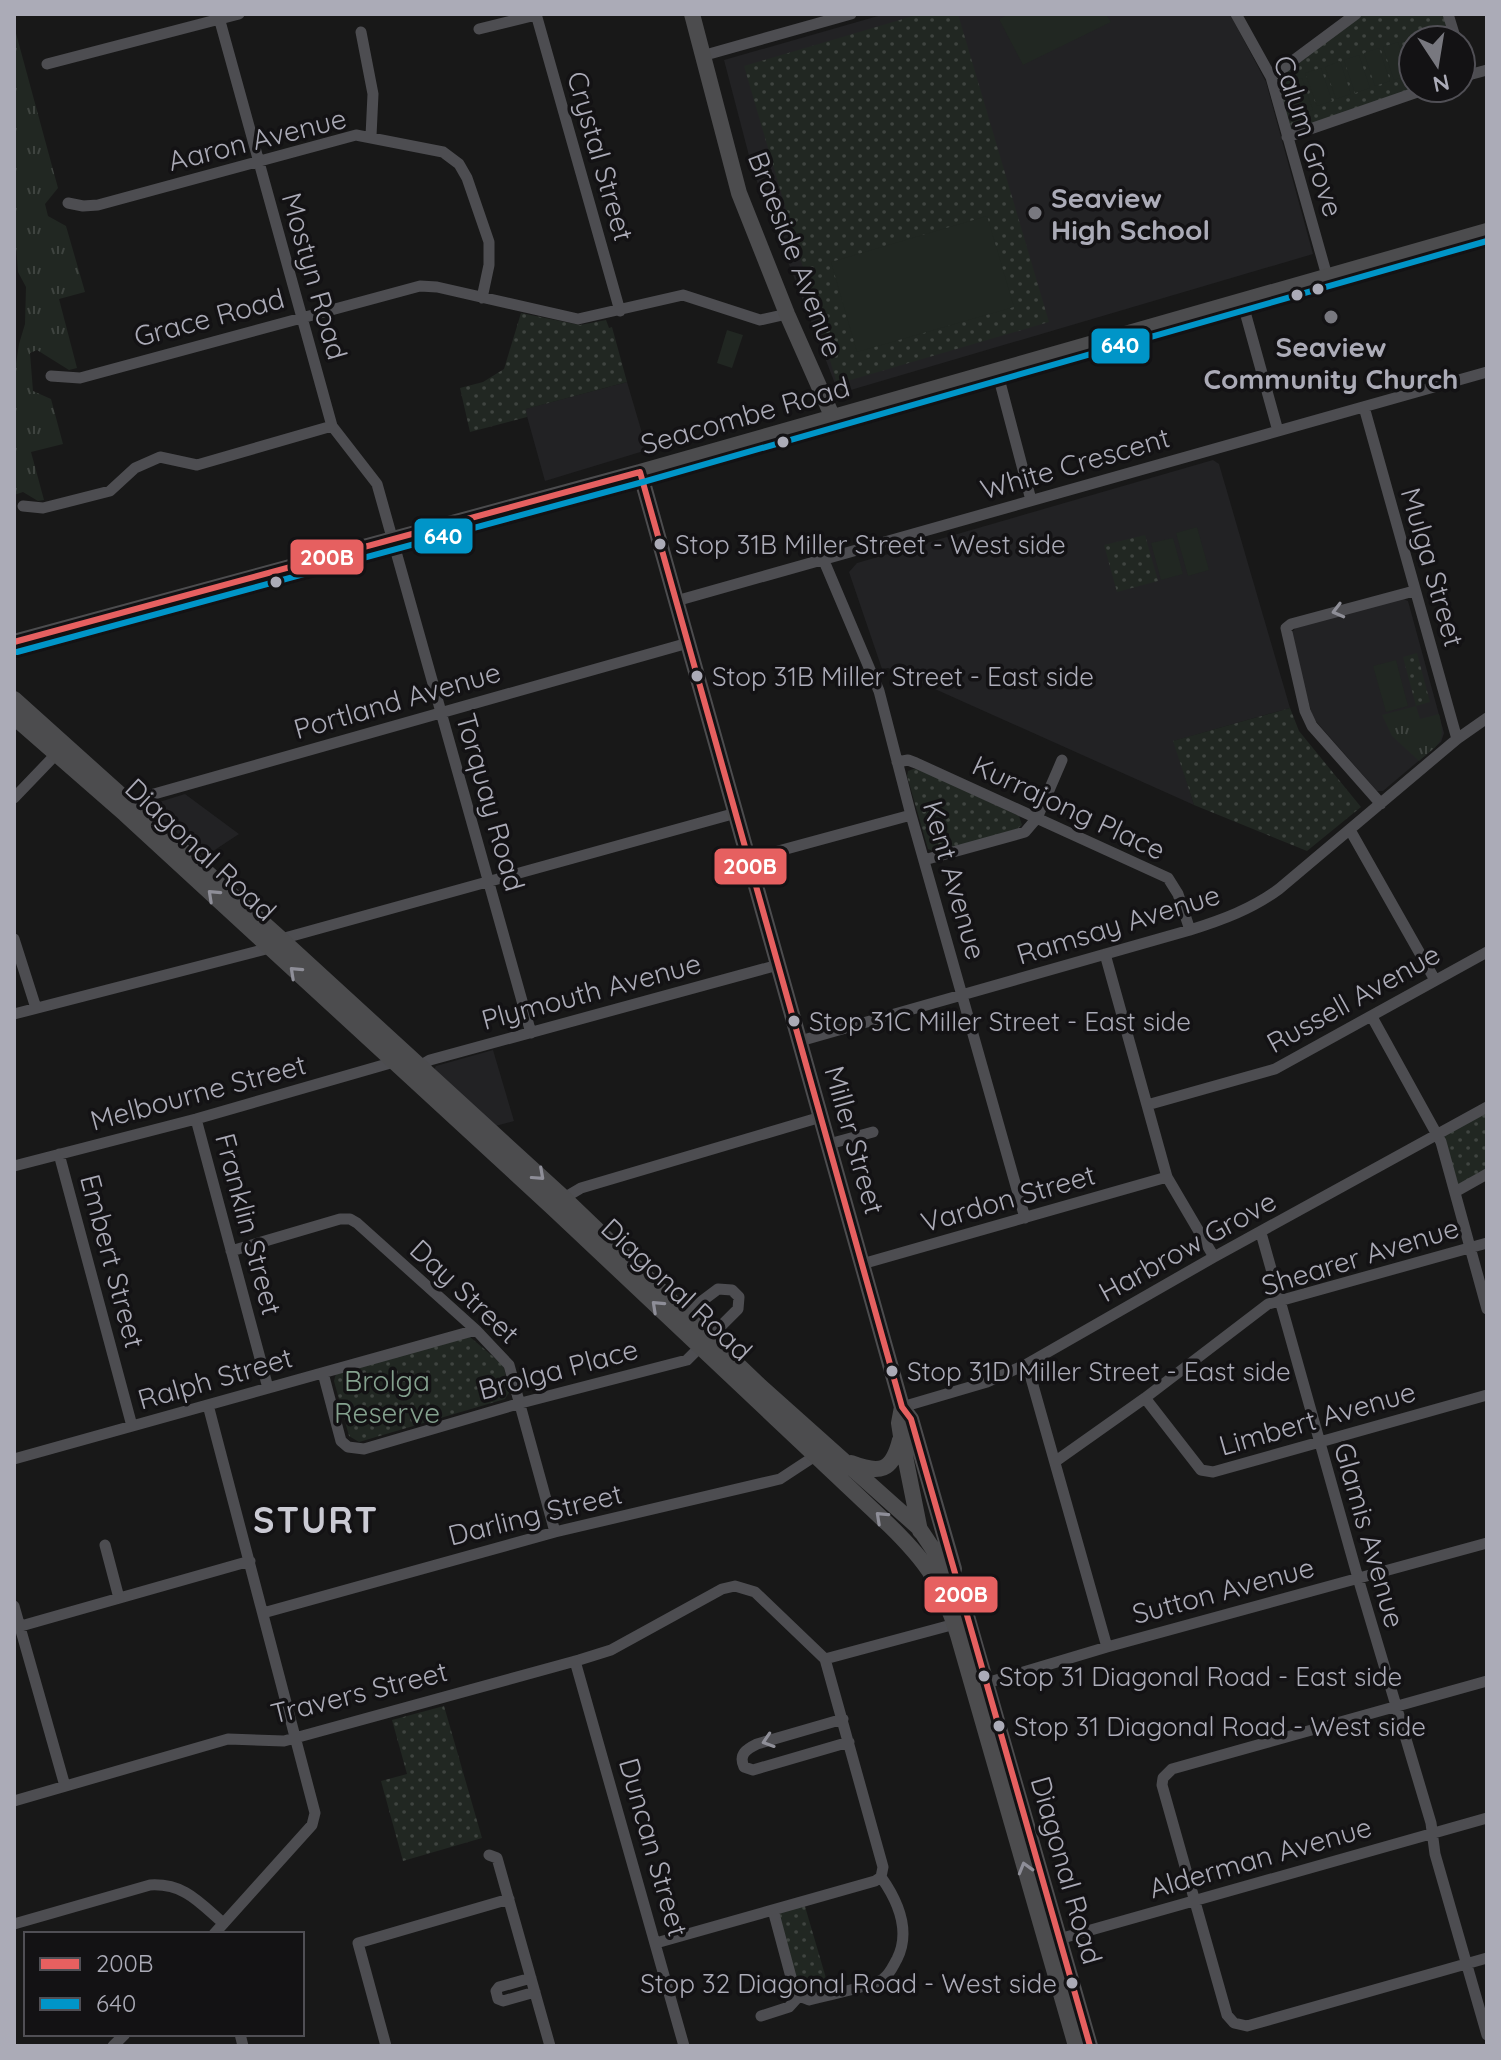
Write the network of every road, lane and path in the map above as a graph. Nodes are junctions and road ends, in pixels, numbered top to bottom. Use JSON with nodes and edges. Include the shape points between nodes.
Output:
{"nodes":[{"id":1,"x":239,"y":14,"type":"edge"},
{"id":2,"x":536,"y":14,"type":"edge"},
{"id":3,"x":692,"y":14,"type":"edge"},
{"id":4,"x":848,"y":14,"type":"edge"},
{"id":5,"x":1236,"y":14,"type":"edge"},
{"id":6,"x":1356,"y":14,"type":"edge"},
{"id":7,"x":218,"y":17,"type":"edge"},
{"id":8,"x":479,"y":29,"type":"dead end"},
{"id":9,"x":361,"y":32,"type":"dead end"},
{"id":10,"x":702,"y":56,"type":"junction"},
{"id":11,"x":47,"y":64,"type":"dead end"},
{"id":12,"x":1271,"y":77,"type":"junction"},
{"id":13,"x":1397,"y":99,"type":"edge"},
{"id":14,"x":371,"y":136,"type":"junction"},
{"id":15,"x":1287,"y":137,"type":"junction"},
{"id":16,"x":258,"y":161,"type":"junction"},
{"id":17,"x":68,"y":203,"type":"dead end"},
{"id":18,"x":1487,"y":233,"type":"edge"},
{"id":19,"x":1327,"y":276,"type":"junction"},
{"id":20,"x":482,"y":298,"type":"junction"},
{"id":21,"x":1242,"y":301,"type":"junction"},
{"id":22,"x":620,"y":311,"type":"junction"},
{"id":23,"x":787,"y":314,"type":"junction"},
{"id":24,"x":302,"y":317,"type":"junction"},
{"id":25,"x":997,"y":371,"type":"junction"},
{"id":26,"x":1487,"y":372,"type":"edge"},
{"id":27,"x":51,"y":376,"type":"dead end"},
{"id":28,"x":1364,"y":407,"type":"junction"},
{"id":29,"x":833,"y":418,"type":"junction"},
{"id":30,"x":332,"y":426,"type":"junction"},
{"id":31,"x":1278,"y":431,"type":"junction"},
{"id":32,"x":640,"y":472,"type":"junction"},
{"id":33,"x":1031,"y":500,"type":"junction"},
{"id":34,"x":23,"y":506,"type":"dead end"},
{"id":35,"x":393,"y":537,"type":"junction"},
{"id":36,"x":824,"y":561,"type":"junction"},
{"id":37,"x":1414,"y":591,"type":"junction"},
{"id":38,"x":676,"y":601,"type":"junction"},
{"id":39,"x":14,"y":642,"type":"edge"},
{"id":40,"x":688,"y":643,"type":"junction"},
{"id":41,"x":14,"y":699,"type":"edge"},
{"id":42,"x":441,"y":712,"type":"junction"},
{"id":43,"x":14,"y":717,"type":"edge"},
{"id":44,"x":1487,"y":718,"type":"edge"},
{"id":45,"x":1457,"y":739,"type":"junction"},
{"id":46,"x":61,"y":748,"type":"junction"},
{"id":47,"x":1062,"y":760,"type":"dead end"},
{"id":48,"x":897,"y":762,"type":"junction"},
{"id":49,"x":14,"y":798,"type":"edge"},
{"id":50,"x":1381,"y":804,"type":"junction"},
{"id":51,"x":129,"y":809,"type":"junction"},
{"id":52,"x":736,"y":813,"type":"junction"},
{"id":53,"x":911,"y":815,"type":"junction"},
{"id":54,"x":1037,"y":818,"type":"junction"},
{"id":55,"x":1350,"y":830,"type":"junction"},
{"id":56,"x":749,"y":859,"type":"junction"},
{"id":57,"x":924,"y":860,"type":"junction"},
{"id":58,"x":489,"y":882,"type":"junction"},
{"id":59,"x":1190,"y":930,"type":"junction"},
{"id":60,"x":14,"y":939,"type":"edge"},
{"id":61,"x":276,"y":943,"type":"junction"},
{"id":62,"x":1487,"y":952,"type":"edge"},
{"id":63,"x":1105,"y":954,"type":"junction"},
{"id":64,"x":778,"y":965,"type":"junction"},
{"id":65,"x":1435,"y":980,"type":"junction"},
{"id":66,"x":963,"y":994,"type":"junction"},
{"id":67,"x":36,"y":1008,"type":"junction"},
{"id":68,"x":14,"y":1014,"type":"edge"},
{"id":69,"x":1372,"y":1017,"type":"junction"},
{"id":70,"x":531,"y":1033,"type":"junction"},
{"id":71,"x":800,"y":1041,"type":"junction"},
{"id":72,"x":399,"y":1058,"type":"junction"},
{"id":73,"x":418,"y":1067,"type":"junction"},
{"id":74,"x":1147,"y":1105,"type":"junction"},
{"id":75,"x":1487,"y":1107,"type":"edge"},
{"id":76,"x":821,"y":1117,"type":"junction"},
{"id":77,"x":196,"y":1119,"type":"junction"},
{"id":78,"x":873,"y":1132,"type":"dead end"},
{"id":79,"x":1437,"y":1135,"type":"junction"},
{"id":80,"x":829,"y":1144,"type":"junction"},
{"id":81,"x":59,"y":1154,"type":"junction"},
{"id":82,"x":14,"y":1166,"type":"edge"},
{"id":83,"x":1487,"y":1174,"type":"edge"},
{"id":84,"x":1167,"y":1177,"type":"junction"},
{"id":85,"x":1455,"y":1192,"type":"junction"},
{"id":86,"x":558,"y":1203,"type":"junction"},
{"id":87,"x":1025,"y":1218,"type":"junction"},
{"id":88,"x":1261,"y":1233,"type":"junction"},
{"id":89,"x":1487,"y":1243,"type":"edge"},
{"id":90,"x":1470,"y":1248,"type":"junction"},
{"id":91,"x":231,"y":1251,"type":"junction"},
{"id":92,"x":1214,"y":1257,"type":"junction"},
{"id":93,"x":862,"y":1264,"type":"junction"},
{"id":94,"x":1279,"y":1300,"type":"junction"},
{"id":95,"x":1487,"y":1309,"type":"edge"},
{"id":96,"x":686,"y":1313,"type":"junction"},
{"id":97,"x":476,"y":1330,"type":"junction"},
{"id":98,"x":706,"y":1342,"type":"junction"},
{"id":99,"x":1027,"y":1364,"type":"junction"},
{"id":100,"x":323,"y":1373,"type":"junction"},
{"id":101,"x":268,"y":1388,"type":"junction"},
{"id":102,"x":1487,"y":1395,"type":"edge"},
{"id":103,"x":1145,"y":1398,"type":"junction"},
{"id":104,"x":521,"y":1403,"type":"junction"},
{"id":105,"x":208,"y":1405,"type":"junction"},
{"id":106,"x":902,"y":1407,"type":"junction"},
{"id":107,"x":132,"y":1426,"type":"junction"},
{"id":108,"x":901,"y":1436,"type":"junction"},
{"id":109,"x":1319,"y":1443,"type":"junction"},
{"id":110,"x":821,"y":1450,"type":"junction"},
{"id":111,"x":14,"y":1459,"type":"edge"},
{"id":112,"x":845,"y":1461,"type":"junction"},
{"id":113,"x":1056,"y":1461,"type":"junction"},
{"id":114,"x":919,"y":1528,"type":"junction"},
{"id":115,"x":555,"y":1532,"type":"junction"},
{"id":116,"x":1487,"y":1543,"type":"edge"},
{"id":117,"x":105,"y":1545,"type":"dead end"},
{"id":118,"x":250,"y":1561,"type":"junction"},
{"id":119,"x":934,"y":1574,"type":"junction"},
{"id":120,"x":1358,"y":1578,"type":"junction"},
{"id":121,"x":959,"y":1588,"type":"junction"},
{"id":122,"x":119,"y":1598,"type":"junction"},
{"id":123,"x":14,"y":1606,"type":"edge"},
{"id":124,"x":263,"y":1613,"type":"junction"},
{"id":125,"x":955,"y":1624,"type":"junction"},
{"id":126,"x":17,"y":1627,"type":"edge"},
{"id":127,"x":1107,"y":1647,"type":"junction"},
{"id":128,"x":825,"y":1659,"type":"junction"},
{"id":129,"x":575,"y":1661,"type":"junction"},
{"id":130,"x":1487,"y":1681,"type":"edge"},
{"id":131,"x":980,"y":1685,"type":"junction"},
{"id":132,"x":1395,"y":1707,"type":"junction"},
{"id":133,"x":843,"y":1719,"type":"junction"},
{"id":134,"x":295,"y":1738,"type":"junction"},
{"id":135,"x":849,"y":1742,"type":"junction"},
{"id":136,"x":65,"y":1786,"type":"junction"},
{"id":137,"x":14,"y":1801,"type":"edge"},
{"id":138,"x":1487,"y":1818,"type":"edge"},
{"id":139,"x":1432,"y":1833,"type":"junction"},
{"id":140,"x":489,"y":1855,"type":"dead end"},
{"id":141,"x":881,"y":1877,"type":"junction"},
{"id":142,"x":509,"y":1899,"type":"junction"},
{"id":143,"x":1194,"y":1900,"type":"junction"},
{"id":144,"x":773,"y":1910,"type":"junction"},
{"id":145,"x":223,"y":1923,"type":"junction"},
{"id":146,"x":14,"y":1924,"type":"edge"},
{"id":147,"x":216,"y":1932,"type":"edge"},
{"id":148,"x":1053,"y":1940,"type":"junction"},
{"id":149,"x":656,"y":1943,"type":"junction"},
{"id":150,"x":1487,"y":1958,"type":"edge"},
{"id":151,"x":1466,"y":1964,"type":"junction"},
{"id":152,"x":531,"y":1978,"type":"junction"},
{"id":153,"x":535,"y":1992,"type":"junction"},
{"id":154,"x":799,"y":1996,"type":"junction"},
{"id":155,"x":761,"y":2016,"type":"dead end"},
{"id":156,"x":1487,"y":2035,"type":"edge"},
{"id":157,"x":386,"y":2046,"type":"edge"},
{"id":158,"x":550,"y":2046,"type":"edge"},
{"id":159,"x":684,"y":2046,"type":"edge"},
{"id":160,"x":1076,"y":2046,"type":"edge"},
{"id":161,"x":1090,"y":2046,"type":"edge"}],
"edges":[{"from":1,"to":7,"type":"street"},
{"from":2,"to":8,"type":"street"},
{"from":2,"to":22,"type":"street","name":"Crystal Street"},
{"from":3,"to":10,"type":"main road","name":"Braeside Avenue"},
{"from":4,"to":10,"type":"street"},
{"from":5,"to":12,"type":"street","name":"Calum Grove"},
{"from":6,"to":12,"type":"street"},
{"from":7,"to":11,"type":"street"},
{"from":7,"to":16,"type":"street","name":"Mostyn Road"},
{"from":9,"to":14,"type":"street","via":[[373,94]]},
{"from":10,"to":23,"type":"main road","name":"Braeside Avenue","via":[[739,193]]},
{"from":12,"to":15,"type":"street","name":"Calum Grove"},
{"from":13,"to":15,"type":"street"},
{"from":14,"to":16,"type":"street","name":"Aaron Avenue","via":[[356,135]]},
{"from":14,"to":20,"type":"street","name":"Aaron Avenue","via":[[443,152],[459,164],[489,242]]},
{"from":15,"to":19,"type":"street","name":"Calum Grove"},
{"from":16,"to":17,"type":"street","name":"Aaron Avenue","via":[[98,205]]},
{"from":16,"to":24,"type":"street","name":"Mostyn Road"},
{"from":18,"to":19,"type":"main road","name":"Seacombe Road"},
{"from":19,"to":21,"type":"main road","name":"Seacombe Road"},
{"from":20,"to":22,"type":"street","name":"Grace Road","via":[[578,319]]},
{"from":20,"to":24,"type":"street","name":"Grace Road","via":[[420,286]]},
{"from":21,"to":25,"type":"main road","name":"Seacombe Road"},
{"from":21,"to":31,"type":"street"},
{"from":22,"to":23,"type":"street","name":"Grace Road","via":[[683,295],[760,320]]},
{"from":23,"to":29,"type":"main road","name":"Braeside Avenue"},
{"from":24,"to":27,"type":"street","name":"Grace Road","via":[[80,378]]},
{"from":24,"to":30,"type":"street","name":"Mostyn Road"},
{"from":25,"to":29,"type":"main road","name":"Seacombe Road"},
{"from":25,"to":33,"type":"street"},
{"from":26,"to":28,"type":"street","name":"White Crescent"},
{"from":28,"to":31,"type":"street","name":"White Crescent"},
{"from":28,"to":37,"type":"street","name":"Mulga Street"},
{"from":29,"to":32,"type":"main road","name":"Seacombe Road"},
{"from":30,"to":34,"type":"street","via":[[197,465],[160,457],[135,468],[110,491],[43,508]]},
{"from":30,"to":35,"type":"street","name":"Mostyn Road","via":[[373,475]]},
{"from":31,"to":33,"type":"street","name":"White Crescent"},
{"from":32,"to":35,"type":"main road","name":"Seacombe Road"},
{"from":32,"to":38,"type":"main road","name":"Miller Street"},
{"from":33,"to":36,"type":"street","name":"White Crescent"},
{"from":35,"to":39,"type":"main road","name":"Seacombe Road"},
{"from":35,"to":42,"type":"street","name":"Torquay Road"},
{"from":36,"to":38,"type":"street","name":"White Crescent"},
{"from":36,"to":48,"type":"street","name":"Kent Avenue","via":[[879,691]]},
{"from":37,"to":45,"type":"street","name":"Mulga Street"},
{"from":37,"to":50,"type":"street","one_way":true,"via":[[1286,628],[1312,726]]},
{"from":38,"to":40,"type":"main road","name":"Miller Street"},
{"from":40,"to":42,"type":"street","name":"Portland Avenue"},
{"from":40,"to":52,"type":"main road","name":"Miller Street"},
{"from":41,"to":46,"type":"main road","name":"Diagonal Road"},
{"from":42,"to":51,"type":"street","name":"Portland Avenue","via":[[147,796]]},
{"from":42,"to":58,"type":"street","name":"Torquay Road"},
{"from":43,"to":46,"type":"main road","name":"Diagonal Road"},
{"from":44,"to":45,"type":"street","name":"Ramsay Avenue"},
{"from":45,"to":50,"type":"street","name":"Ramsay Avenue"},
{"from":46,"to":49,"type":"street"},
{"from":46,"to":51,"type":"main road","name":"Diagonal Road"},
{"from":47,"to":54,"type":"street"},
{"from":48,"to":53,"type":"street","name":"Kent Avenue"},
{"from":48,"to":54,"type":"street","name":"Kurrajong Place","via":[[916,763]]},
{"from":50,"to":55,"type":"street","name":"Ramsay Avenue"},
{"from":51,"to":61,"type":"main road","name":"Diagonal Road"},
{"from":52,"to":56,"type":"main road","name":"Miller Street"},
{"from":52,"to":58,"type":"street"},
{"from":53,"to":56,"type":"street"},
{"from":53,"to":57,"type":"street","name":"Kent Avenue"},
{"from":54,"to":57,"type":"street","via":[[1019,835]]},
{"from":54,"to":59,"type":"street","name":"Kurrajong Place","via":[[1168,878]]},
{"from":55,"to":59,"type":"street","name":"Ramsay Avenue","via":[[1269,896]]},
{"from":55,"to":65,"type":"street"},
{"from":56,"to":64,"type":"main road","name":"Miller Street"},
{"from":57,"to":66,"type":"street","name":"Kent Avenue"},
{"from":58,"to":61,"type":"street"},
{"from":58,"to":70,"type":"street","name":"Torquay Road"},
{"from":59,"to":63,"type":"street","name":"Ramsay Avenue"},
{"from":60,"to":67,"type":"street"},
{"from":61,"to":67,"type":"street"},
{"from":61,"to":72,"type":"main road","name":"Diagonal Road"},
{"from":62,"to":65,"type":"street","name":"Russell Avenue"},
{"from":63,"to":66,"type":"street","name":"Ramsay Avenue"},
{"from":63,"to":74,"type":"street"},
{"from":64,"to":70,"type":"street","name":"Plymouth Avenue"},
{"from":64,"to":71,"type":"main road","name":"Miller Street"},
{"from":65,"to":69,"type":"street","name":"Russell Avenue"},
{"from":66,"to":71,"type":"street","name":"Ramsay Avenue"},
{"from":66,"to":87,"type":"street","name":"Kent Avenue"},
{"from":67,"to":68,"type":"street"},
{"from":69,"to":74,"type":"street","name":"Russell Avenue","via":[[1275,1069]]},
{"from":69,"to":79,"type":"street"},
{"from":70,"to":73,"type":"street","name":"Plymouth Avenue"},
{"from":71,"to":76,"type":"main road","name":"Miller Street"},
{"from":72,"to":73,"type":"main road","name":"Diagonal Road"},
{"from":72,"to":77,"type":"street","name":"Melbourne Street"},
{"from":72,"to":86,"type":"main road","name":"Diagonal Road"},
{"from":73,"to":86,"type":"main road","name":"Diagonal Road","one_way":true},
{"from":74,"to":84,"type":"street"},
{"from":75,"to":79,"type":"street","name":"Harbrow Grove"},
{"from":76,"to":80,"type":"main road","name":"Miller Street"},
{"from":76,"to":86,"type":"street","via":[[581,1188]]},
{"from":77,"to":81,"type":"street","name":"Melbourne Street"},
{"from":77,"to":91,"type":"street","name":"Franklin Street"},
{"from":78,"to":80,"type":"street"},
{"from":79,"to":85,"type":"street"},
{"from":79,"to":88,"type":"street","name":"Harbrow Grove"},
{"from":80,"to":93,"type":"main road","name":"Miller Street"},
{"from":81,"to":82,"type":"street","name":"Melbourne Street"},
{"from":81,"to":107,"type":"street","name":"Embert Street"},
{"from":83,"to":85,"type":"street"},
{"from":84,"to":87,"type":"street","name":"Vardon Street"},
{"from":84,"to":92,"type":"street"},
{"from":85,"to":90,"type":"street"},
{"from":86,"to":96,"type":"main road","name":"Diagonal Road"},
{"from":98,"to":86,"type":"main road","name":"Diagonal Road","one_way":true},
{"from":87,"to":93,"type":"street","name":"Vardon Street"},
{"from":88,"to":92,"type":"street","name":"Harbrow Grove"},
{"from":88,"to":94,"type":"street","name":"Glamis Avenue"},
{"from":89,"to":90,"type":"street","name":"Shearer Avenue"},
{"from":90,"to":94,"type":"street","name":"Shearer Avenue"},
{"from":90,"to":95,"type":"street"},
{"from":91,"to":97,"type":"street","name":"Day Street","via":[[350,1219]]},
{"from":91,"to":101,"type":"street","name":"Franklin Street"},
{"from":92,"to":99,"type":"street","name":"Harbrow Grove"},
{"from":93,"to":106,"type":"main road","name":"Miller Street"},
{"from":94,"to":103,"type":"street","name":"Shearer Avenue"},
{"from":94,"to":109,"type":"street","name":"Glamis Avenue"},
{"from":96,"to":98,"type":"main road","name":"Diagonal Road"},
{"from":96,"to":98,"type":"street","name":"Diagonal Road","via":[[718,1289],[732,1290],[739,1297],[738,1309]]},
{"from":97,"to":100,"type":"street","name":"Ralph Street"},
{"from":97,"to":104,"type":"street","name":"Day Street","via":[[509,1365]]},
{"from":98,"to":104,"type":"street","name":"Brolga Place","via":[[687,1360]]},
{"from":98,"to":110,"type":"main road","name":"Diagonal Road","via":[[760,1386]]},
{"from":99,"to":106,"type":"street","name":"Harbrow Grove","via":[[987,1382]]},
{"from":99,"to":113,"type":"street"},
{"from":100,"to":101,"type":"street","name":"Ralph Street"},
{"from":100,"to":104,"type":"street","name":"Brolga Place","via":[[341,1441],[348,1447],[364,1449]]},
{"from":101,"to":105,"type":"street","name":"Ralph Street"},
{"from":102,"to":109,"type":"street","name":"Limbert Avenue"},
{"from":103,"to":109,"type":"street","name":"Limbert Avenue","via":[[1201,1470],[1213,1472]]},
{"from":103,"to":113,"type":"street","name":"Shearer Avenue"},
{"from":104,"to":115,"type":"street","name":"Day Street"},
{"from":105,"to":107,"type":"street","name":"Ralph Street"},
{"from":105,"to":118,"type":"street"},
{"from":106,"to":108,"type":"main road","name":"Miller Street"},
{"from":106,"to":121,"type":"main road","name":"Miller Street","via":[[911,1419]]},
{"from":107,"to":111,"type":"street","name":"Ralph Street"},
{"from":108,"to":112,"type":"main road","via":[[887,1467],[865,1468]]},
{"from":108,"to":114,"type":"main road","name":"Miller Street"},
{"from":109,"to":120,"type":"street","name":"Glamis Avenue"},
{"from":110,"to":112,"type":"main road","name":"Diagonal Road"},
{"from":110,"to":115,"type":"street","name":"Darling Street","via":[[780,1479]]},
{"from":119,"to":110,"type":"main road","name":"Diagonal Road","one_way":true},
{"from":112,"to":114,"type":"main road","name":"Diagonal Road"},
{"from":113,"to":127,"type":"street"},
{"from":114,"to":119,"type":"main road","name":"Miller Street"},
{"from":114,"to":121,"type":"main road","name":"Diagonal Road"},
{"from":115,"to":124,"type":"street","name":"Darling Street"},
{"from":116,"to":120,"type":"street","name":"Sutton Avenue"},
{"from":117,"to":122,"type":"street"},
{"from":118,"to":122,"type":"street"},
{"from":118,"to":124,"type":"street"},
{"from":119,"to":125,"type":"main road","name":"Diagonal Road"},
{"from":120,"to":127,"type":"street","name":"Sutton Avenue"},
{"from":120,"to":132,"type":"street","name":"Glamis Avenue"},
{"from":121,"to":131,"type":"main road","name":"Diagonal Road"},
{"from":122,"to":126,"type":"street"},
{"from":123,"to":126,"type":"street"},
{"from":124,"to":134,"type":"street"},
{"from":125,"to":128,"type":"street"},
{"from":125,"to":131,"type":"main road","name":"Diagonal Road"},
{"from":126,"to":136,"type":"street"},
{"from":127,"to":131,"type":"street","name":"Sutton Avenue"},
{"from":128,"to":129,"type":"street","name":"Travers Street","via":[[755,1592],[735,1586],[611,1650]]},
{"from":128,"to":133,"type":"street"},
{"from":129,"to":134,"type":"street","name":"Travers Street"},
{"from":129,"to":149,"type":"street","name":"Duncan Street"},
{"from":130,"to":132,"type":"street"},
{"from":131,"to":148,"type":"main road","name":"Diagonal Road"},
{"from":132,"to":139,"type":"street","name":"Glamis Avenue"},
{"from":132,"to":143,"type":"street","via":[[1167,1773],[1163,1792]]},
{"from":133,"to":135,"type":"street"},
{"from":133,"to":135,"type":"street","one_way":true,"via":[[757,1744],[741,1761],[753,1770]]},
{"from":134,"to":136,"type":"street","name":"Travers Street","via":[[228,1739]]},
{"from":134,"to":145,"type":"street","via":[[315,1813],[312,1825]]},
{"from":135,"to":141,"type":"street","via":[[883,1867]]},
{"from":136,"to":137,"type":"street","name":"Travers Street"},
{"from":138,"to":139,"type":"street","name":"Alderman Avenue"},
{"from":139,"to":143,"type":"street","name":"Alderman Avenue"},
{"from":139,"to":151,"type":"street","name":"Glamis Avenue"},
{"from":140,"to":142,"type":"street","via":[[497,1858]]},
{"from":141,"to":144,"type":"street"},
{"from":141,"to":154,"type":"street","via":[[895,1896],[905,1933],[890,1972],[809,2000]]},
{"from":142,"to":152,"type":"street"},
{"from":142,"to":157,"type":"street","via":[[358,1943]]},
{"from":143,"to":148,"type":"street","name":"Alderman Avenue"},
{"from":143,"to":151,"type":"street","via":[[1227,2015],[1240,2026]]},
{"from":144,"to":149,"type":"street"},
{"from":144,"to":154,"type":"street"},
{"from":145,"to":146,"type":"street","via":[[189,1893],[168,1884]]},
{"from":145,"to":147,"type":"street"},
{"from":148,"to":160,"type":"main road","name":"Diagonal Road"},
{"from":148,"to":161,"type":"main road","name":"Diagonal Road"},
{"from":149,"to":159,"type":"street","name":"Duncan Street"},
{"from":150,"to":151,"type":"street"},
{"from":151,"to":156,"type":"street","name":"Glamis Avenue"},
{"from":152,"to":153,"type":"street"},
{"from":152,"to":153,"type":"street","via":[[499,1987],[498,1999]]},
{"from":153,"to":158,"type":"street"},
{"from":154,"to":155,"type":"street","via":[[789,2007]]}]}
